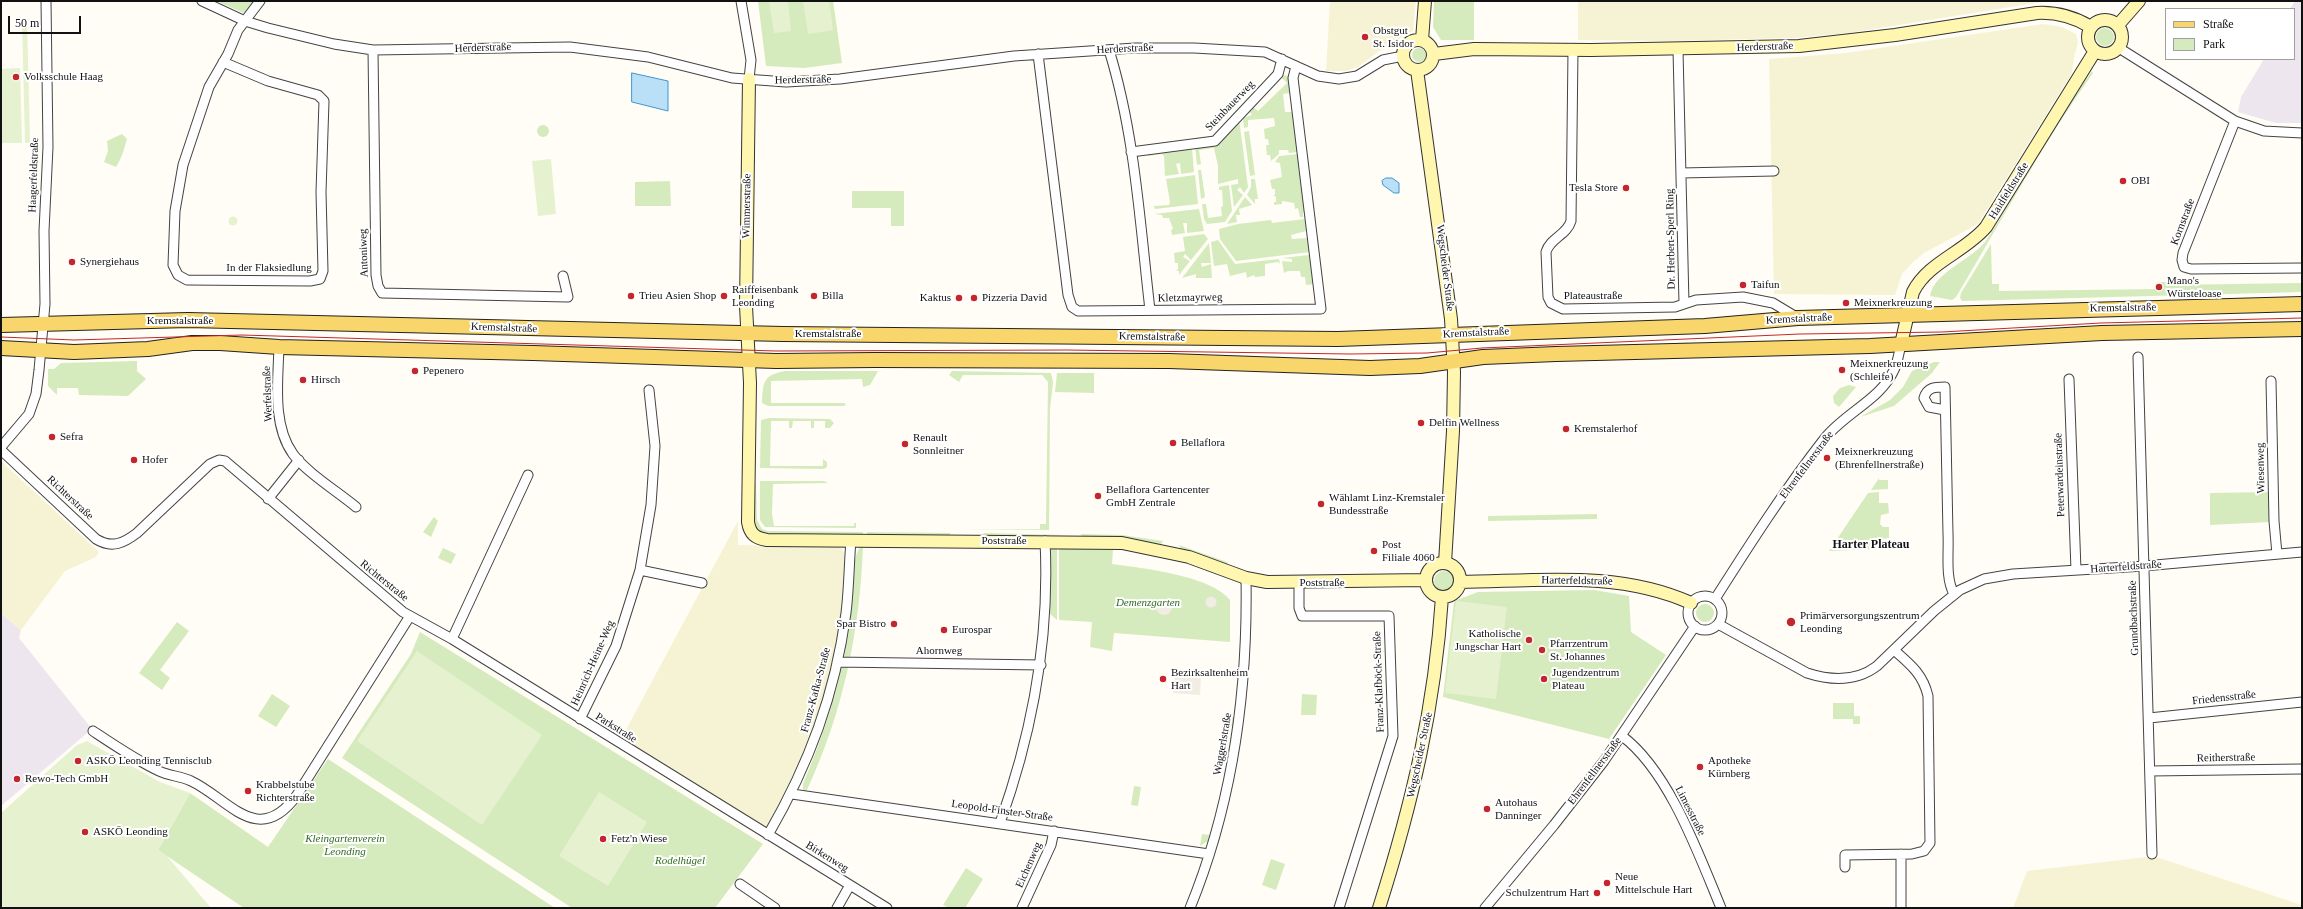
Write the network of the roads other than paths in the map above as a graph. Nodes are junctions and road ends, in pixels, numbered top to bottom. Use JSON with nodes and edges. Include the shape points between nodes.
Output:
{"nodes":[{"id":1,"x":46,"y":1,"type":"edge"},
{"id":2,"x":202,"y":1,"type":"edge"},
{"id":3,"x":260,"y":1,"type":"edge"},
{"id":4,"x":741,"y":1,"type":"edge"},
{"id":5,"x":1425,"y":1,"type":"edge"},
{"id":6,"x":2139,"y":1,"type":"edge"},
{"id":7,"x":245,"y":21,"type":"junction"},
{"id":8,"x":2118,"y":25,"type":"junction"},
{"id":9,"x":2091,"y":27,"type":"junction"},
{"id":10,"x":1422,"y":40,"type":"junction"},
{"id":11,"x":2119,"y":48,"type":"junction"},
{"id":12,"x":373,"y":50,"type":"junction"},
{"id":13,"x":1109,"y":50,"type":"junction"},
{"id":14,"x":1573,"y":50,"type":"junction"},
{"id":15,"x":1678,"y":50,"type":"junction"},
{"id":16,"x":2095,"y":51,"type":"junction"},
{"id":17,"x":1038,"y":54,"type":"junction"},
{"id":18,"x":1434,"y":54,"type":"junction"},
{"id":19,"x":1403,"y":56,"type":"junction"},
{"id":20,"x":1282,"y":59,"type":"junction"},
{"id":21,"x":223,"y":62,"type":"junction"},
{"id":22,"x":1296,"y":66,"type":"junction"},
{"id":23,"x":1416,"y":70,"type":"junction"},
{"id":24,"x":750,"y":79,"type":"junction"},
{"id":25,"x":2235,"y":121,"type":"junction"},
{"id":26,"x":2302,"y":133,"type":"edge"},
{"id":27,"x":1131,"y":152,"type":"junction"},
{"id":28,"x":1774,"y":171,"type":"dead end"},
{"id":29,"x":1681,"y":173,"type":"junction"},
{"id":30,"x":2302,"y":268,"type":"edge"},
{"id":31,"x":563,"y":276,"type":"dead end"},
{"id":32,"x":1684,"y":304,"type":"junction"},
{"id":33,"x":2302,"y":304,"type":"edge"},
{"id":34,"x":1150,"y":310,"type":"junction"},
{"id":35,"x":1908,"y":315,"type":"junction"},
{"id":36,"x":1798,"y":318,"type":"junction"},
{"id":37,"x":43,"y":324,"type":"junction"},
{"id":38,"x":1,"y":325,"type":"edge"},
{"id":39,"x":2302,"y":328,"type":"edge"},
{"id":40,"x":748,"y":333,"type":"junction"},
{"id":41,"x":1452,"y":334,"type":"junction"},
{"id":42,"x":1901,"y":344,"type":"junction"},
{"id":43,"x":279,"y":347,"type":"junction"},
{"id":44,"x":1,"y":348,"type":"edge"},
{"id":45,"x":41,"y":350,"type":"junction"},
{"id":46,"x":2138,"y":357,"type":"dead end"},
{"id":47,"x":749,"y":361,"type":"junction"},
{"id":48,"x":1453,"y":362,"type":"junction"},
{"id":49,"x":2069,"y":379,"type":"dead end"},
{"id":50,"x":2271,"y":381,"type":"dead end"},
{"id":51,"x":649,"y":390,"type":"dead end"},
{"id":52,"x":1945,"y":410,"type":"dead end"},
{"id":53,"x":1,"y":447,"type":"edge"},
{"id":54,"x":1,"y":450,"type":"edge"},
{"id":55,"x":299,"y":460,"type":"junction"},
{"id":56,"x":528,"y":475,"type":"dead end"},
{"id":57,"x":268,"y":499,"type":"junction"},
{"id":58,"x":356,"y":507,"type":"dead end"},
{"id":59,"x":851,"y":540,"type":"junction"},
{"id":60,"x":1045,"y":541,"type":"junction"},
{"id":61,"x":2302,"y":552,"type":"edge"},
{"id":62,"x":2277,"y":554,"type":"junction"},
{"id":63,"x":1445,"y":563,"type":"junction"},
{"id":64,"x":2144,"y":566,"type":"junction"},
{"id":65,"x":640,"y":570,"type":"junction"},
{"id":66,"x":2076,"y":570,"type":"junction"},
{"id":67,"x":1246,"y":578,"type":"junction"},
{"id":68,"x":1426,"y":580,"type":"junction"},
{"id":69,"x":1460,"y":582,"type":"junction"},
{"id":70,"x":702,"y":583,"type":"dead end"},
{"id":71,"x":1299,"y":583,"type":"junction"},
{"id":72,"x":1954,"y":594,"type":"junction"},
{"id":73,"x":1442,"y":597,"type":"junction"},
{"id":74,"x":1715,"y":599,"type":"junction"},
{"id":75,"x":1691,"y":603,"type":"junction"},
{"id":76,"x":410,"y":616,"type":"junction"},
{"id":77,"x":1718,"y":624,"type":"junction"},
{"id":78,"x":1695,"y":626,"type":"junction"},
{"id":79,"x":452,"y":639,"type":"junction"},
{"id":80,"x":1894,"y":650,"type":"junction"},
{"id":81,"x":837,"y":662,"type":"junction"},
{"id":82,"x":1041,"y":665,"type":"junction"},
{"id":83,"x":2302,"y":702,"type":"edge"},
{"id":84,"x":2149,"y":718,"type":"junction"},
{"id":85,"x":580,"y":719,"type":"junction"},
{"id":86,"x":93,"y":732,"type":"dead end"},
{"id":87,"x":1622,"y":736,"type":"junction"},
{"id":88,"x":2301,"y":769,"type":"edge"},
{"id":89,"x":2150,"y":771,"type":"junction"},
{"id":90,"x":792,"y":794,"type":"junction"},
{"id":91,"x":1000,"y":823,"type":"junction"},
{"id":92,"x":1054,"y":831,"type":"junction"},
{"id":93,"x":768,"y":835,"type":"junction"},
{"id":94,"x":1209,"y":854,"type":"junction"},
{"id":95,"x":1901,"y":854,"type":"junction"},
{"id":96,"x":2152,"y":854,"type":"dead end"},
{"id":97,"x":1845,"y":867,"type":"dead end"},
{"id":98,"x":740,"y":884,"type":"dead end"},
{"id":99,"x":850,"y":885,"type":"junction"},
{"id":100,"x":775,"y":908,"type":"edge"},
{"id":101,"x":836,"y":908,"type":"edge"},
{"id":102,"x":887,"y":908,"type":"edge"},
{"id":103,"x":1022,"y":908,"type":"edge"},
{"id":104,"x":1190,"y":908,"type":"edge"},
{"id":105,"x":1339,"y":908,"type":"edge"},
{"id":106,"x":1379,"y":908,"type":"edge"},
{"id":107,"x":1485,"y":908,"type":"edge"},
{"id":108,"x":1722,"y":908,"type":"edge"},
{"id":109,"x":1901,"y":908,"type":"edge"}],
"edges":[{"from":1,"to":37,"type":"street","name":"Haagerfeldstraße","via":[[48,147]]},
{"from":2,"to":7,"type":"street","name":"Herderstraße"},
{"from":3,"to":7,"type":"street","name":"In der Flaksiedlung"},
{"from":4,"to":24,"type":"street","via":[[751,60]]},
{"from":5,"to":10,"type":"street"},
{"from":6,"to":8,"type":"street"},
{"from":7,"to":12,"type":"street","name":"Herderstraße","via":[[334,44]]},
{"from":7,"to":21,"type":"street","name":"In der Flaksiedlung"},
{"from":8,"to":9,"type":"street","via":[[2106,20]]},
{"from":8,"to":11,"type":"street","via":[[2123,37]]},
{"from":9,"to":15,"type":"street","name":"Herderstraße","via":[[2071,17],[2047,12],[1829,43],[1771,48]]},
{"from":9,"to":16,"type":"street","via":[[2088,41]]},
{"from":10,"to":18,"type":"street","via":[[1429,45]]},
{"from":10,"to":19,"type":"street","via":[[1410,42]]},
{"from":11,"to":16,"type":"street","via":[[2108,54]]},
{"from":11,"to":25,"type":"street"},
{"from":12,"to":24,"type":"street","name":"Herderstraße","via":[[578,47],[621,52],[732,78]]},
{"from":12,"to":31,"type":"street","name":"Antoniweg","via":[[376,274],[382,293],[568,297]]},
{"from":13,"to":17,"type":"street","name":"Herderstraße"},
{"from":13,"to":20,"type":"street","name":"Herderstraße","via":[[1250,50],[1265,52]]},
{"from":13,"to":27,"type":"street"},
{"from":14,"to":15,"type":"street","name":"Herderstraße"},
{"from":14,"to":18,"type":"street","name":"Herderstraße","via":[[1474,49]]},
{"from":14,"to":32,"type":"street","name":"Plateaustraße","via":[[1571,221],[1567,230],[1551,242],[1546,252],[1548,297],[1551,303],[1563,309],[1675,307]]},
{"from":15,"to":29,"type":"street","name":"Dr. Herbert-Sperl Ring"},
{"from":16,"to":35,"type":"street","name":"Haidfeldstraße","via":[[1986,227],[1975,239],[1923,277],[1913,292]]},
{"from":17,"to":24,"type":"street","name":"Herderstraße","via":[[806,82]]},
{"from":17,"to":34,"type":"street","name":"Kletzmayrweg","via":[[1069,303],[1078,311]]},
{"from":18,"to":23,"type":"street","via":[[1427,67]]},
{"from":19,"to":22,"type":"street","name":"Herderstraße","via":[[1383,60],[1357,76],[1339,80],[1318,76]]},
{"from":19,"to":23,"type":"street","via":[[1407,65]]},
{"from":20,"to":22,"type":"street","name":"Herderstraße"},
{"from":20,"to":27,"type":"street","name":"Steinbauerweg","via":[[1278,74],[1215,141]]},
{"from":21,"to":21,"type":"street","name":"In der Flaksiedlung","via":[[268,81],[318,96],[324,101],[321,187],[323,271],[320,279],[188,280],[175,271],[175,211],[183,165],[207,91]]},
{"from":22,"to":34,"type":"street","name":"Kletzmayrweg","via":[[1293,78],[1321,308]]},
{"from":23,"to":41,"type":"street","name":"Wegscheider Straße"},
{"from":24,"to":40,"type":"street","name":"Wimmerstraße"},
{"from":25,"to":26,"type":"street","via":[[2264,131]]},
{"from":25,"to":30,"type":"street","name":"Kornstraße","via":[[2183,253],[2182,264],[2191,270]]},
{"from":27,"to":34,"type":"street"},
{"from":28,"to":29,"type":"street","name":"Dr. Herbert-Sperl Ring"},
{"from":29,"to":32,"type":"street","name":"Dr. Herbert-Sperl Ring"},
{"from":32,"to":36,"type":"street","name":"Plateaustraße","via":[[1710,298],[1743,297],[1773,302]]},
{"from":33,"to":35,"type":"main road","name":"Kremstalstraße"},
{"from":35,"to":36,"type":"main road","name":"Kremstalstraße"},
{"from":35,"to":42,"type":"street","name":"Ehrenfellnerstraße"},
{"from":36,"to":41,"type":"main road","name":"Kremstalstraße","via":[[1705,326]]},
{"from":37,"to":38,"type":"main road","name":"Kremstalstraße"},
{"from":37,"to":40,"type":"main road","name":"Kremstalstraße","via":[[188,320]]},
{"from":37,"to":45,"type":"street","name":"Haagerfeldstraße"},
{"from":39,"to":42,"type":"main road","via":[[2102,332]]},
{"from":40,"to":41,"type":"main road","name":"Kremstalstraße","via":[[1330,338]]},
{"from":40,"to":47,"type":"street","name":"Wimmerstraße"},
{"from":41,"to":48,"type":"street","name":"Wegscheider Straße"},
{"from":42,"to":48,"type":"main road","name":"Kremstalstraße","via":[[1556,354],[1483,357]]},
{"from":42,"to":74,"type":"street","name":"Ehrenfellnerstraße","via":[[1891,377],[1827,436],[1772,511]]},
{"from":43,"to":45,"type":"main road","name":"Kremstalstraße","via":[[212,342],[148,349],[74,352]]},
{"from":43,"to":47,"type":"main road","name":"Kremstalstraße"},
{"from":43,"to":55,"type":"street","name":"Werfelstraße","via":[[279,423],[288,446]]},
{"from":44,"to":45,"type":"main road","name":"Kremstalstraße"},
{"from":45,"to":53,"type":"street","via":[[36,394],[32,405],[25,421]]},
{"from":46,"to":64,"type":"street","name":"Grundbachstraße"},
{"from":47,"to":48,"type":"main road","name":"Kremstalstraße","via":[[1169,361],[1370,368]]},
{"from":47,"to":59,"type":"street","name":"Poststraße","via":[[748,522],[752,534],[767,540]]},
{"from":48,"to":63,"type":"street","name":"Wegscheider Straße","via":[[1452,469]]},
{"from":49,"to":66,"type":"street","name":"Peterwardeinstraße"},
{"from":50,"to":62,"type":"street","name":"Wiesenweg"},
{"from":51,"to":65,"type":"street","name":"Heinrich-Heine-Weg","via":[[655,446],[651,505]]},
{"from":52,"to":72,"type":"street","via":[[1950,587]]},
{"from":54,"to":57,"type":"street","name":"Richterstraße","via":[[96,539],[108,544],[118,544],[133,536],[210,464],[219,460],[226,462]]},
{"from":55,"to":57,"type":"street"},
{"from":55,"to":58,"type":"street","name":"Werfelstraße"},
{"from":56,"to":79,"type":"street"},
{"from":57,"to":76,"type":"street","name":"Richterstraße"},
{"from":59,"to":60,"type":"street","name":"Poststraße"},
{"from":59,"to":81,"type":"street","name":"Franz-Kafka-Straße","via":[[846,612]]},
{"from":60,"to":67,"type":"street","name":"Poststraße","via":[[1111,542],[1146,547],[1189,557]]},
{"from":60,"to":82,"type":"street","via":[[1045,622]]},
{"from":61,"to":62,"type":"street","name":"Harterfeldstraße"},
{"from":62,"to":64,"type":"street","name":"Harterfeldstraße"},
{"from":63,"to":68,"type":"street","via":[[1431,568]]},
{"from":63,"to":69,"type":"street","via":[[1456,569]]},
{"from":64,"to":66,"type":"street","name":"Harterfeldstraße"},
{"from":64,"to":84,"type":"street","name":"Grundbachstraße"},
{"from":65,"to":70,"type":"street"},
{"from":65,"to":85,"type":"street","name":"Heinrich-Heine-Weg","via":[[616,646]]},
{"from":66,"to":72,"type":"street","name":"Harterfeldstraße","via":[[1998,576],[1984,579]]},
{"from":67,"to":71,"type":"street","name":"Poststraße","via":[[1267,582]]},
{"from":67,"to":94,"type":"street","name":"Waggerlstraße","via":[[1245,657],[1240,714],[1229,778]]},
{"from":68,"to":71,"type":"street","name":"Poststraße"},
{"from":68,"to":73,"type":"street","via":[[1430,592]]},
{"from":69,"to":73,"type":"street","via":[[1456,592]]},
{"from":69,"to":75,"type":"street","name":"Harterfeldstraße","via":[[1605,580],[1656,591]]},
{"from":71,"to":105,"type":"street","name":"Franz-Klafböck-Straße","via":[[1299,608],[1302,616],[1390,616],[1393,736]]},
{"from":72,"to":80,"type":"street","name":"Harterfeldstraße"},
{"from":73,"to":106,"type":"street","name":"Wegscheider Straße","via":[[1438,654],[1422,756]]},
{"from":74,"to":75,"type":"street","via":[[1704,596]]},
{"from":74,"to":77,"type":"street","via":[[1719,602],[1722,613]]},
{"from":75,"to":78,"type":"street","via":[[1688,615]]},
{"from":76,"to":79,"type":"street","name":"Parkstraße"},
{"from":76,"to":86,"type":"street","name":"Richterstraße","via":[[297,795],[287,807],[272,815],[257,818],[240,815],[197,784],[159,772]]},
{"from":77,"to":78,"type":"street","via":[[1707,630]]},
{"from":77,"to":80,"type":"street","name":"Harterfeldstraße","via":[[1819,677],[1845,679],[1867,674]]},
{"from":78,"to":87,"type":"street","name":"Ehrenfellnerstraße"},
{"from":79,"to":85,"type":"street","name":"Parkstraße"},
{"from":80,"to":95,"type":"street","via":[[1919,672],[1928,696],[1930,843],[1924,851]]},
{"from":81,"to":82,"type":"street","name":"Ahornweg"},
{"from":81,"to":90,"type":"street","name":"Franz-Kafka-Straße","via":[[816,737]]},
{"from":82,"to":91,"type":"street","via":[[1023,754]]},
{"from":83,"to":84,"type":"street","name":"Friedensstraße"},
{"from":84,"to":89,"type":"street","name":"Grundbachstraße"},
{"from":85,"to":93,"type":"street","name":"Parkstraße"},
{"from":87,"to":107,"type":"street","name":"Ehrenfellnerstraße","via":[[1554,825]]},
{"from":87,"to":108,"type":"street","name":"Limesstraße","via":[[1646,759],[1666,789]]},
{"from":88,"to":89,"type":"street","name":"Reitherstraße"},
{"from":89,"to":96,"type":"street","name":"Grundbachstraße"},
{"from":90,"to":91,"type":"street","name":"Leopold-Finster-Straße"},
{"from":90,"to":93,"type":"street","name":"Franz-Kafka-Straße"},
{"from":91,"to":92,"type":"street","name":"Leopold-Finster-Straße"},
{"from":92,"to":94,"type":"street","name":"Leopold-Finster-Straße"},
{"from":92,"to":103,"type":"street","name":"Eichenweg","via":[[1052,845]]},
{"from":93,"to":99,"type":"street","name":"Birkenweg"},
{"from":94,"to":104,"type":"street","name":"Waggerlstraße"},
{"from":95,"to":97,"type":"street","via":[[1845,855]]},
{"from":95,"to":109,"type":"street"},
{"from":98,"to":100,"type":"street"},
{"from":99,"to":101,"type":"street","name":"Birkenweg"},
{"from":99,"to":102,"type":"street"}]}
